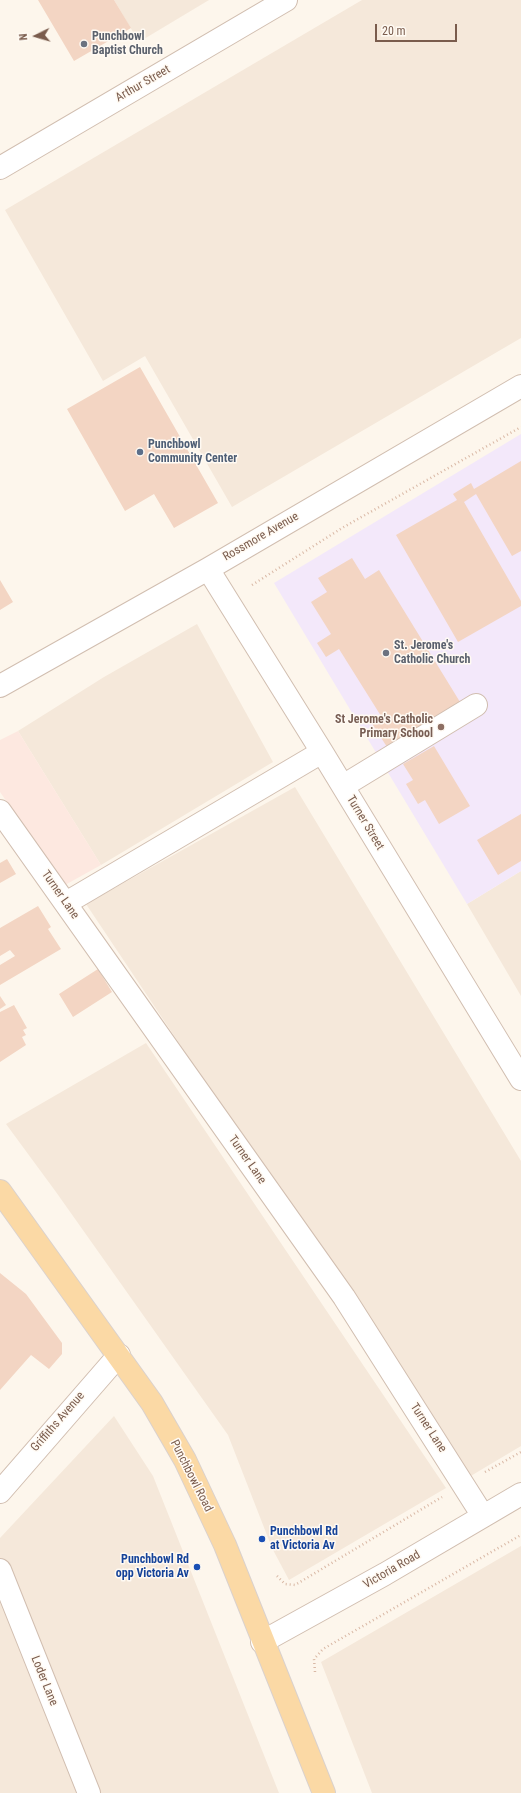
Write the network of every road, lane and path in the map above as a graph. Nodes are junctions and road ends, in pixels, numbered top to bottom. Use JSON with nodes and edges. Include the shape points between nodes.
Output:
{"nodes":[{"id":1,"x":286,"y":0,"type":"edge"},
{"id":2,"x":0,"y":168,"type":"edge"},
{"id":3,"x":521,"y":386,"type":"edge"},
{"id":4,"x":521,"y":427,"type":"edge"},
{"id":5,"x":208,"y":569,"type":"junction"},
{"id":6,"x":252,"y":585,"type":"dead end"},
{"id":7,"x":0,"y":686,"type":"edge"},
{"id":8,"x":476,"y":705,"type":"dead end"},
{"id":9,"x":322,"y":752,"type":"junction"},
{"id":10,"x":343,"y":786,"type":"junction"},
{"id":11,"x":0,"y":811,"type":"edge"},
{"id":12,"x":66,"y":903,"type":"junction"},
{"id":13,"x":521,"y":1079,"type":"edge"},
{"id":14,"x":0,"y":1190,"type":"edge"},
{"id":15,"x":119,"y":1354,"type":"junction"},
{"id":16,"x":521,"y":1452,"type":"edge"},
{"id":17,"x":463,"y":1484,"type":"junction"},
{"id":18,"x":0,"y":1492,"type":"edge"},
{"id":19,"x":521,"y":1494,"type":"edge"},
{"id":20,"x":483,"y":1516,"type":"junction"},
{"id":21,"x":521,"y":1535,"type":"edge"},
{"id":22,"x":0,"y":1570,"type":"edge"},
{"id":23,"x":276,"y":1576,"type":"dead end"},
{"id":24,"x":262,"y":1642,"type":"junction"},
{"id":25,"x":315,"y":1672,"type":"dead end"},
{"id":26,"x":89,"y":1793,"type":"edge"},
{"id":27,"x":324,"y":1793,"type":"edge"}],
"edges":[{"from":1,"to":2,"type":"street","name":"Arthur Street"},
{"from":3,"to":5,"type":"street","name":"Rossmore Avenue"},
{"from":4,"to":6,"type":"path","via":[[342,528]]},
{"from":5,"to":7,"type":"street","name":"Rossmore Avenue"},
{"from":5,"to":9,"type":"street","name":"Turner Street"},
{"from":8,"to":10,"type":"street"},
{"from":9,"to":10,"type":"street","name":"Turner Street"},
{"from":9,"to":12,"type":"street"},
{"from":10,"to":13,"type":"street","name":"Turner Street"},
{"from":11,"to":12,"type":"street","name":"Turner Lane"},
{"from":12,"to":17,"type":"street","name":"Turner Lane","via":[[344,1297]]},
{"from":14,"to":15,"type":"main road","name":"Punchbowl Road"},
{"from":15,"to":18,"type":"street","name":"Griffiths Avenue"},
{"from":15,"to":24,"type":"main road","name":"Punchbowl Road","via":[[152,1403],[185,1460],[225,1545]]},
{"from":16,"to":17,"type":"path"},
{"from":17,"to":20,"type":"street","name":"Turner Lane"},
{"from":17,"to":23,"type":"path","via":[[295,1585],[286,1584]]},
{"from":19,"to":20,"type":"street","name":"Victoria Road"},
{"from":20,"to":24,"type":"street","name":"Victoria Road"},
{"from":21,"to":25,"type":"path","via":[[323,1649],[314,1659]]},
{"from":22,"to":26,"type":"street","name":"Loder Lane"},
{"from":24,"to":27,"type":"main road","name":"Punchbowl Road"}]}
